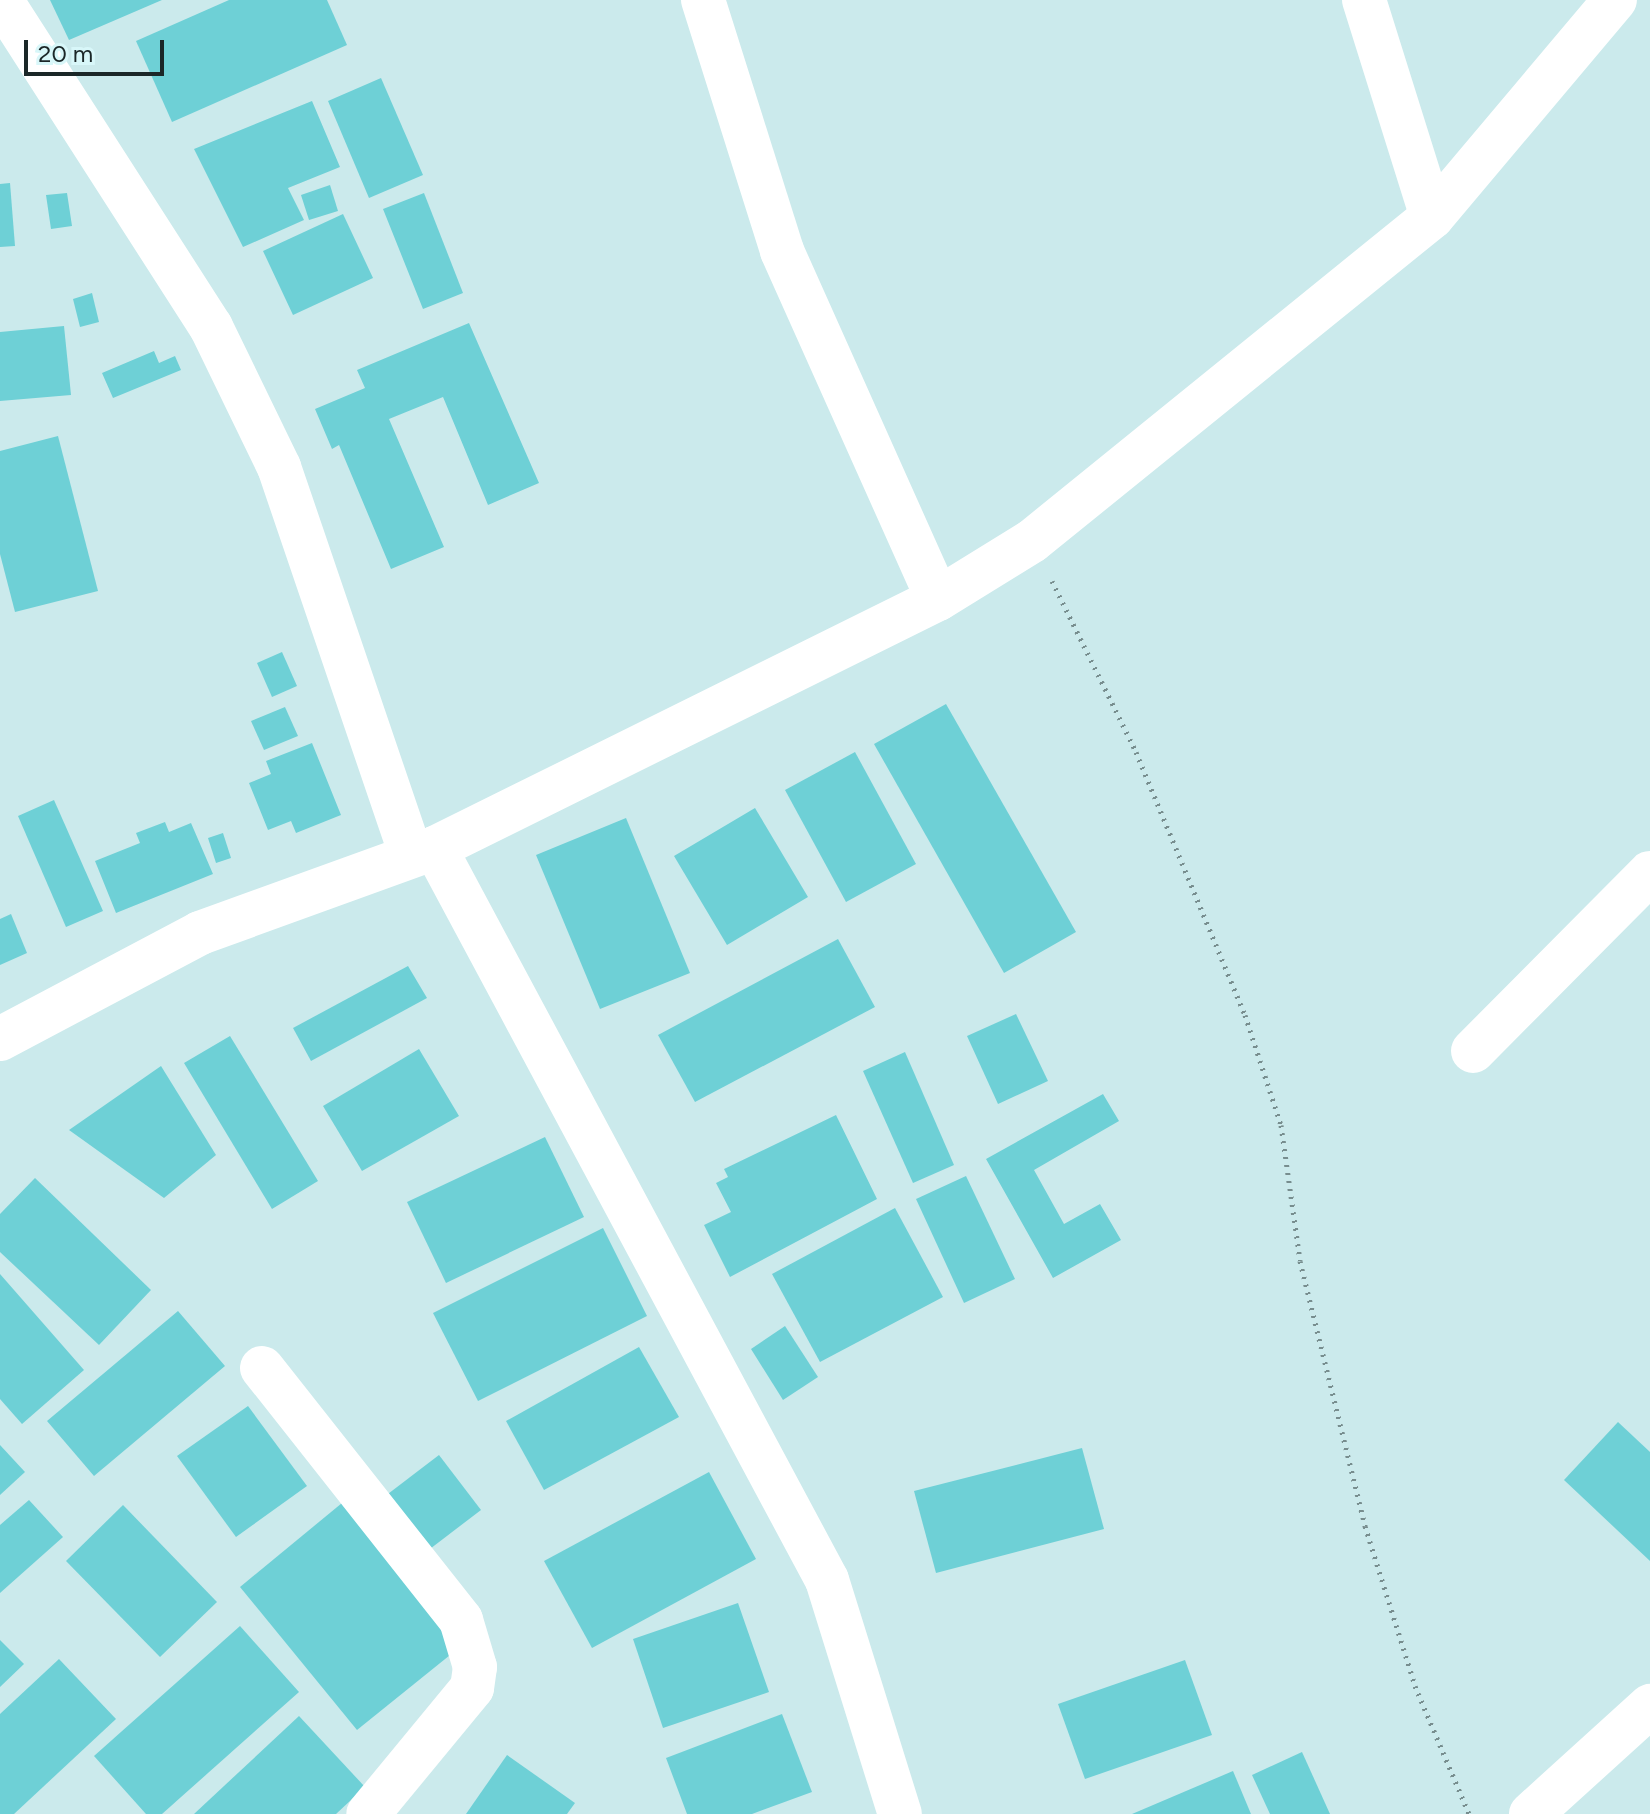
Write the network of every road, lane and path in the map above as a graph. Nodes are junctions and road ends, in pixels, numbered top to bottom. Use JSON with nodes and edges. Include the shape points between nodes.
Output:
{"nodes":[{"id":1,"x":1,"y":0,"type":"edge"},
{"id":2,"x":703,"y":0,"type":"edge"},
{"id":3,"x":1364,"y":0,"type":"edge"},
{"id":4,"x":1615,"y":0,"type":"edge"},
{"id":5,"x":1432,"y":217,"type":"junction"},
{"id":6,"x":1032,"y":541,"type":"junction"},
{"id":7,"x":938,"y":599,"type":"junction"},
{"id":8,"x":423,"y":852,"type":"junction"},
{"id":9,"x":1650,"y":873,"type":"edge"},
{"id":10,"x":0,"y":1039,"type":"edge"},
{"id":11,"x":1473,"y":1051,"type":"dead end"},
{"id":12,"x":262,"y":1368,"type":"dead end"},
{"id":13,"x":1650,"y":1706,"type":"edge"},
{"id":14,"x":368,"y":1814,"type":"edge"},
{"id":15,"x":900,"y":1814,"type":"edge"},
{"id":16,"x":1469,"y":1814,"type":"edge"},
{"id":17,"x":1531,"y":1814,"type":"edge"}],
"edges":[{"from":1,"to":8,"type":"street","via":[[211,327],[279,467]]},
{"from":2,"to":7,"type":"street","via":[[782,251]]},
{"from":3,"to":5,"type":"street"},
{"from":4,"to":5,"type":"street"},
{"from":5,"to":6,"type":"street"},
{"from":6,"to":7,"type":"street"},
{"from":6,"to":16,"type":"path","via":[[1136,752],[1245,1015],[1281,1125],[1300,1261],[1365,1526],[1415,1686]]},
{"from":7,"to":8,"type":"street"},
{"from":8,"to":10,"type":"street","via":[[200,933]]},
{"from":8,"to":15,"type":"street","via":[[827,1580]]},
{"from":9,"to":11,"type":"street"},
{"from":12,"to":14,"type":"street","via":[[461,1620],[475,1667],[472,1688]]},
{"from":13,"to":17,"type":"street"}]}
